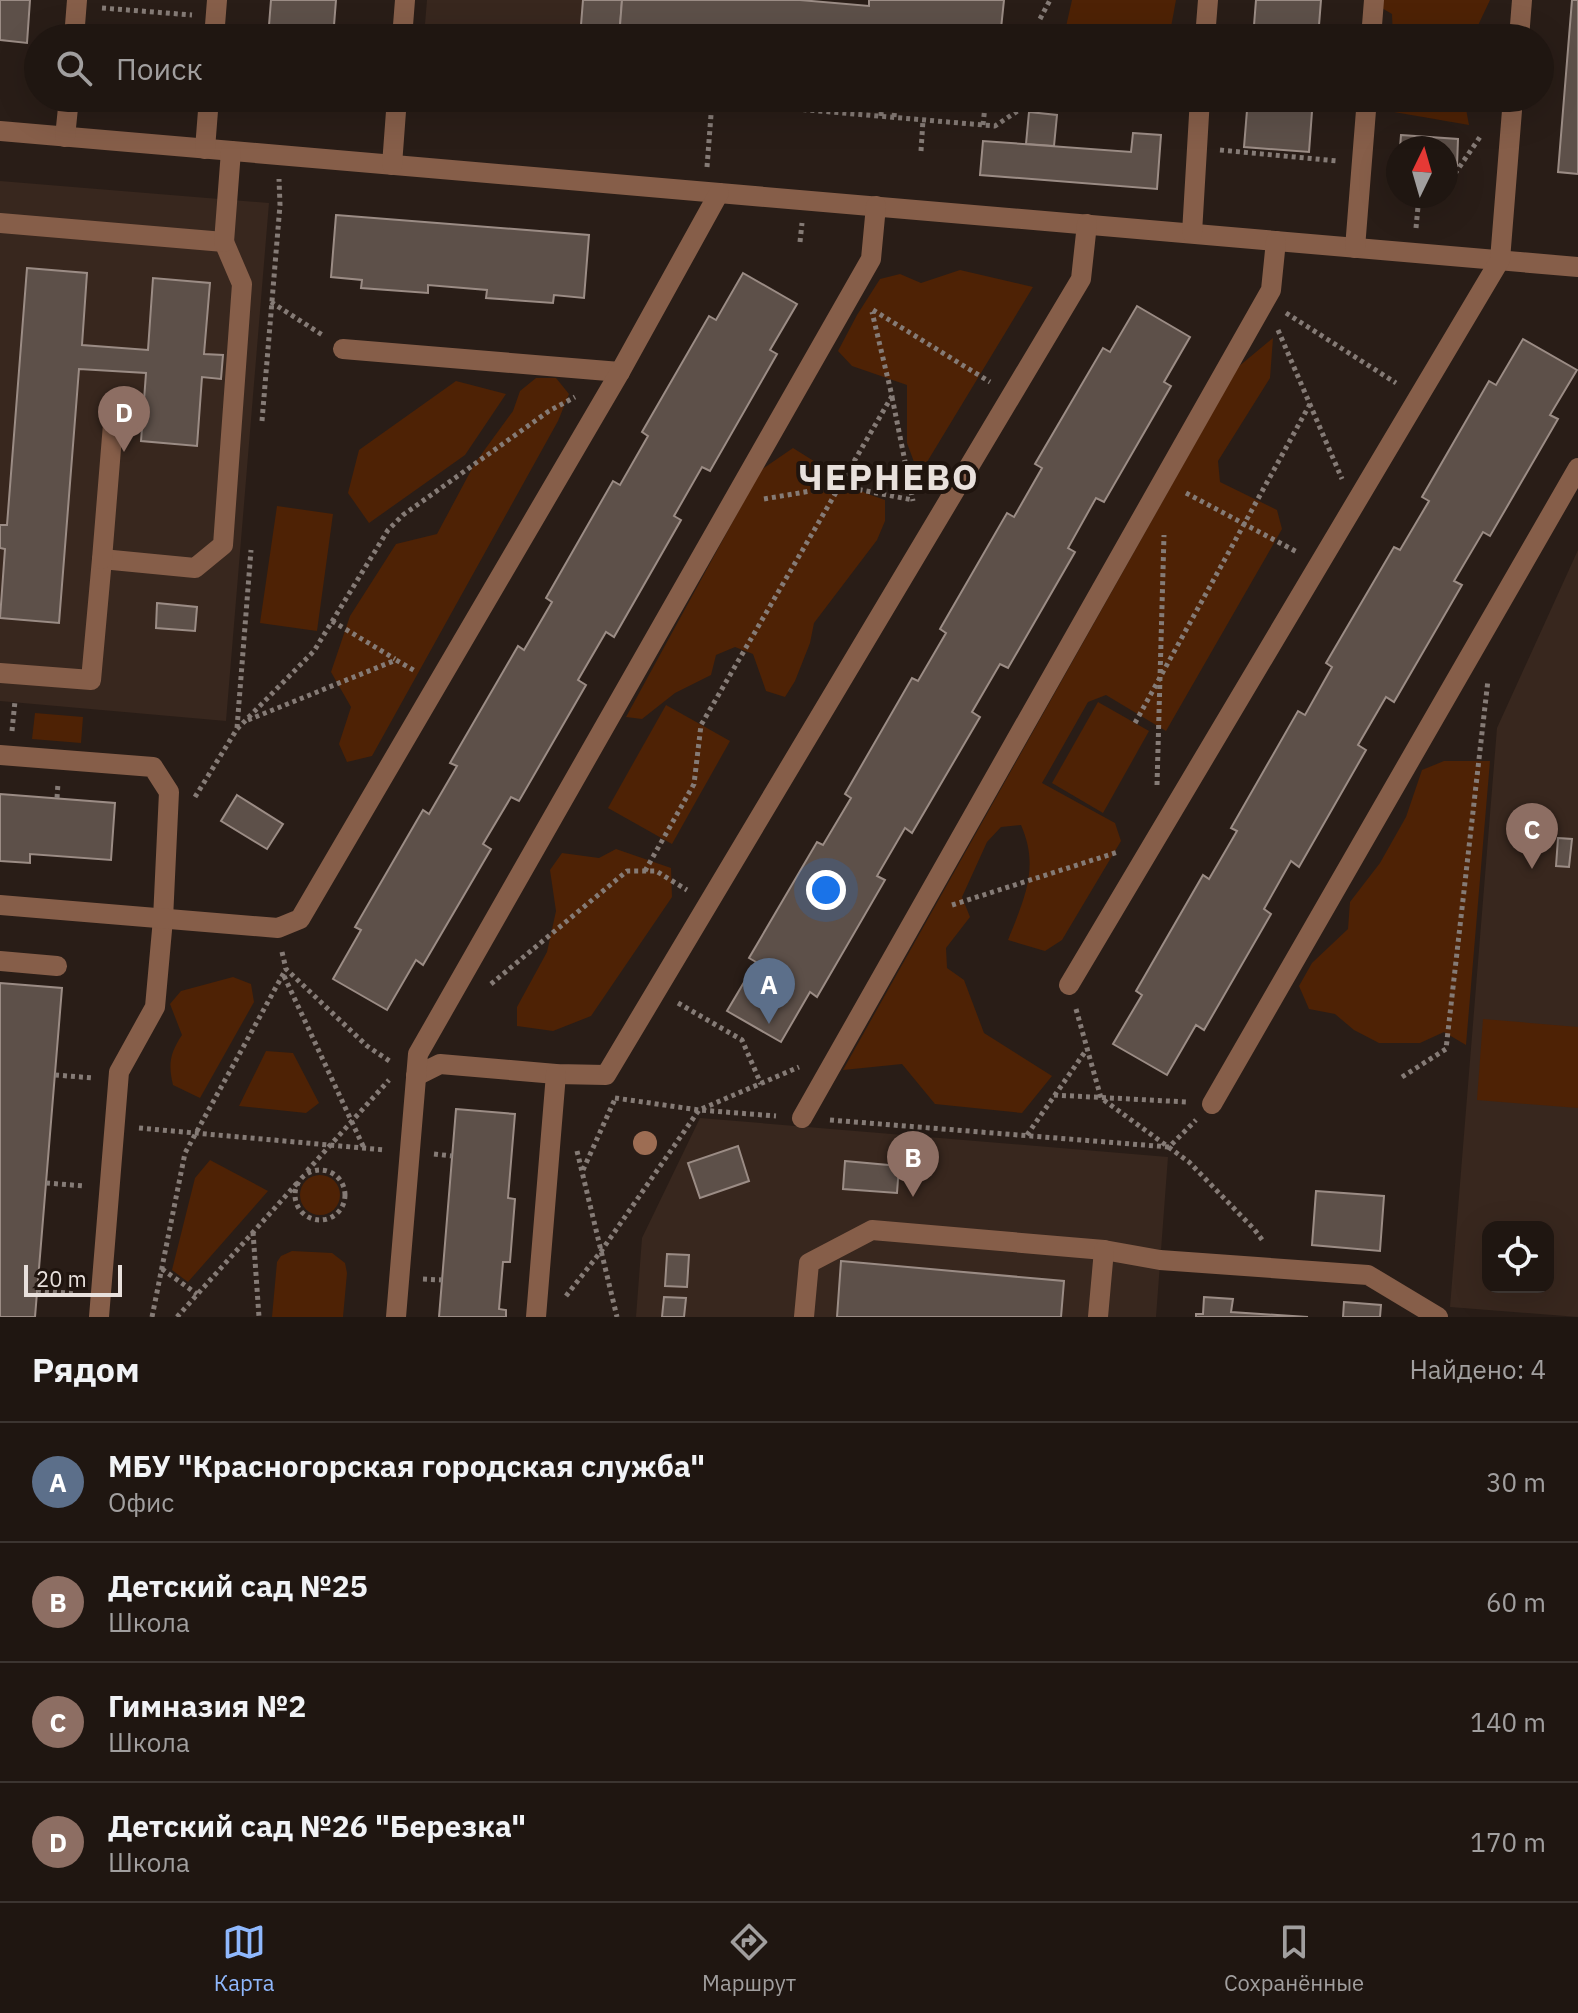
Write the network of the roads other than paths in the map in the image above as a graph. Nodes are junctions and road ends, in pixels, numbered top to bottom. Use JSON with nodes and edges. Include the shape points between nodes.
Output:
{"nodes":[{"id":1,"x":405,"y":0,"type":"edge"},
{"id":2,"x":1208,"y":0,"type":"edge"},
{"id":3,"x":1374,"y":0,"type":"edge"},
{"id":4,"x":1522,"y":0,"type":"edge"},
{"id":5,"x":77,"y":3,"type":"edge"},
{"id":6,"x":75,"y":24,"type":"edge"},
{"id":7,"x":403,"y":24,"type":"edge"},
{"id":8,"x":1206,"y":24,"type":"edge"},
{"id":9,"x":1372,"y":24,"type":"edge"},
{"id":10,"x":1520,"y":24,"type":"edge"},
{"id":11,"x":68,"y":112,"type":"edge"},
{"id":12,"x":208,"y":112,"type":"edge"},
{"id":13,"x":396,"y":112,"type":"edge"},
{"id":14,"x":1199,"y":112,"type":"edge"},
{"id":15,"x":1366,"y":112,"type":"edge"},
{"id":16,"x":1512,"y":112,"type":"edge"},
{"id":17,"x":0,"y":131,"type":"edge"},
{"id":18,"x":65,"y":137,"type":"junction"},
{"id":19,"x":205,"y":149,"type":"junction"},
{"id":20,"x":231,"y":151,"type":"junction"},
{"id":21,"x":392,"y":165,"type":"junction"},
{"id":22,"x":719,"y":193,"type":"junction"},
{"id":23,"x":876,"y":206,"type":"junction"},
{"id":24,"x":0,"y":223,"type":"edge"},
{"id":25,"x":1087,"y":224,"type":"junction"},
{"id":26,"x":1192,"y":233,"type":"junction"},
{"id":27,"x":1276,"y":241,"type":"junction"},
{"id":28,"x":224,"y":242,"type":"junction"},
{"id":29,"x":1355,"y":248,"type":"junction"},
{"id":30,"x":1500,"y":260,"type":"junction"},
{"id":31,"x":1578,"y":267,"type":"edge"},
{"id":32,"x":343,"y":349,"type":"road end"},
{"id":33,"x":620,"y":372,"type":"junction"},
{"id":34,"x":114,"y":412,"type":"dead end"},
{"id":35,"x":1578,"y":468,"type":"edge"},
{"id":36,"x":102,"y":559,"type":"junction"},
{"id":37,"x":0,"y":673,"type":"edge"},
{"id":38,"x":0,"y":755,"type":"edge"},
{"id":39,"x":0,"y":905,"type":"edge"},
{"id":40,"x":163,"y":919,"type":"junction"},
{"id":41,"x":0,"y":961,"type":"edge"},
{"id":42,"x":57,"y":966,"type":"dead end"},
{"id":43,"x":1069,"y":985,"type":"road end"},
{"id":44,"x":408,"y":1072,"type":"junction"},
{"id":45,"x":556,"y":1074,"type":"junction"},
{"id":46,"x":1212,"y":1104,"type":"road end"},
{"id":47,"x":802,"y":1118,"type":"road end"},
{"id":48,"x":1104,"y":1250,"type":"junction"},
{"id":49,"x":99,"y":1317,"type":"edge"},
{"id":50,"x":396,"y":1317,"type":"edge"},
{"id":51,"x":536,"y":1317,"type":"edge"},
{"id":52,"x":804,"y":1317,"type":"edge"},
{"id":53,"x":1098,"y":1317,"type":"edge"},
{"id":54,"x":1438,"y":1317,"type":"edge"}],
"edges":[{"from":1,"to":7,"type":"street"},
{"from":2,"to":8,"type":"street"},
{"from":3,"to":9,"type":"street"},
{"from":4,"to":10,"type":"street"},
{"from":5,"to":6,"type":"street"},
{"from":11,"to":18,"type":"street"},
{"from":12,"to":19,"type":"street"},
{"from":13,"to":21,"type":"street"},
{"from":14,"to":26,"type":"street"},
{"from":15,"to":29,"type":"street"},
{"from":16,"to":30,"type":"street"},
{"from":17,"to":18,"type":"street"},
{"from":18,"to":19,"type":"street"},
{"from":19,"to":20,"type":"street"},
{"from":20,"to":21,"type":"street"},
{"from":20,"to":28,"type":"street"},
{"from":21,"to":22,"type":"street"},
{"from":22,"to":23,"type":"street"},
{"from":22,"to":33,"type":"street"},
{"from":23,"to":25,"type":"street"},
{"from":23,"to":44,"type":"street","via":[[871,259]]},
{"from":24,"to":28,"type":"street"},
{"from":25,"to":26,"type":"street"},
{"from":25,"to":45,"type":"street","via":[[1081,279],[606,1075]]},
{"from":26,"to":27,"type":"street"},
{"from":27,"to":29,"type":"street"},
{"from":27,"to":47,"type":"street","via":[[1271,290]]},
{"from":28,"to":36,"type":"street","via":[[242,284],[223,545],[195,568]]},
{"from":29,"to":30,"type":"street"},
{"from":30,"to":31,"type":"street"},
{"from":30,"to":43,"type":"street"},
{"from":32,"to":33,"type":"street"},
{"from":33,"to":40,"type":"street","via":[[300,919],[278,928]]},
{"from":34,"to":36,"type":"street"},
{"from":35,"to":46,"type":"street"},
{"from":36,"to":37,"type":"street","via":[[91,680]]},
{"from":38,"to":40,"type":"street","via":[[153,767],[169,792]]},
{"from":39,"to":40,"type":"street"},
{"from":40,"to":49,"type":"street","via":[[155,1007],[119,1072]]},
{"from":41,"to":42,"type":"street"},
{"from":44,"to":45,"type":"street","via":[[440,1064]]},
{"from":44,"to":50,"type":"street","via":[[410,1152]]},
{"from":45,"to":51,"type":"street"},
{"from":48,"to":52,"type":"street","via":[[872,1230],[809,1263]]},
{"from":48,"to":53,"type":"street"},
{"from":48,"to":54,"type":"street","via":[[1160,1260],[1368,1275]]}]}
